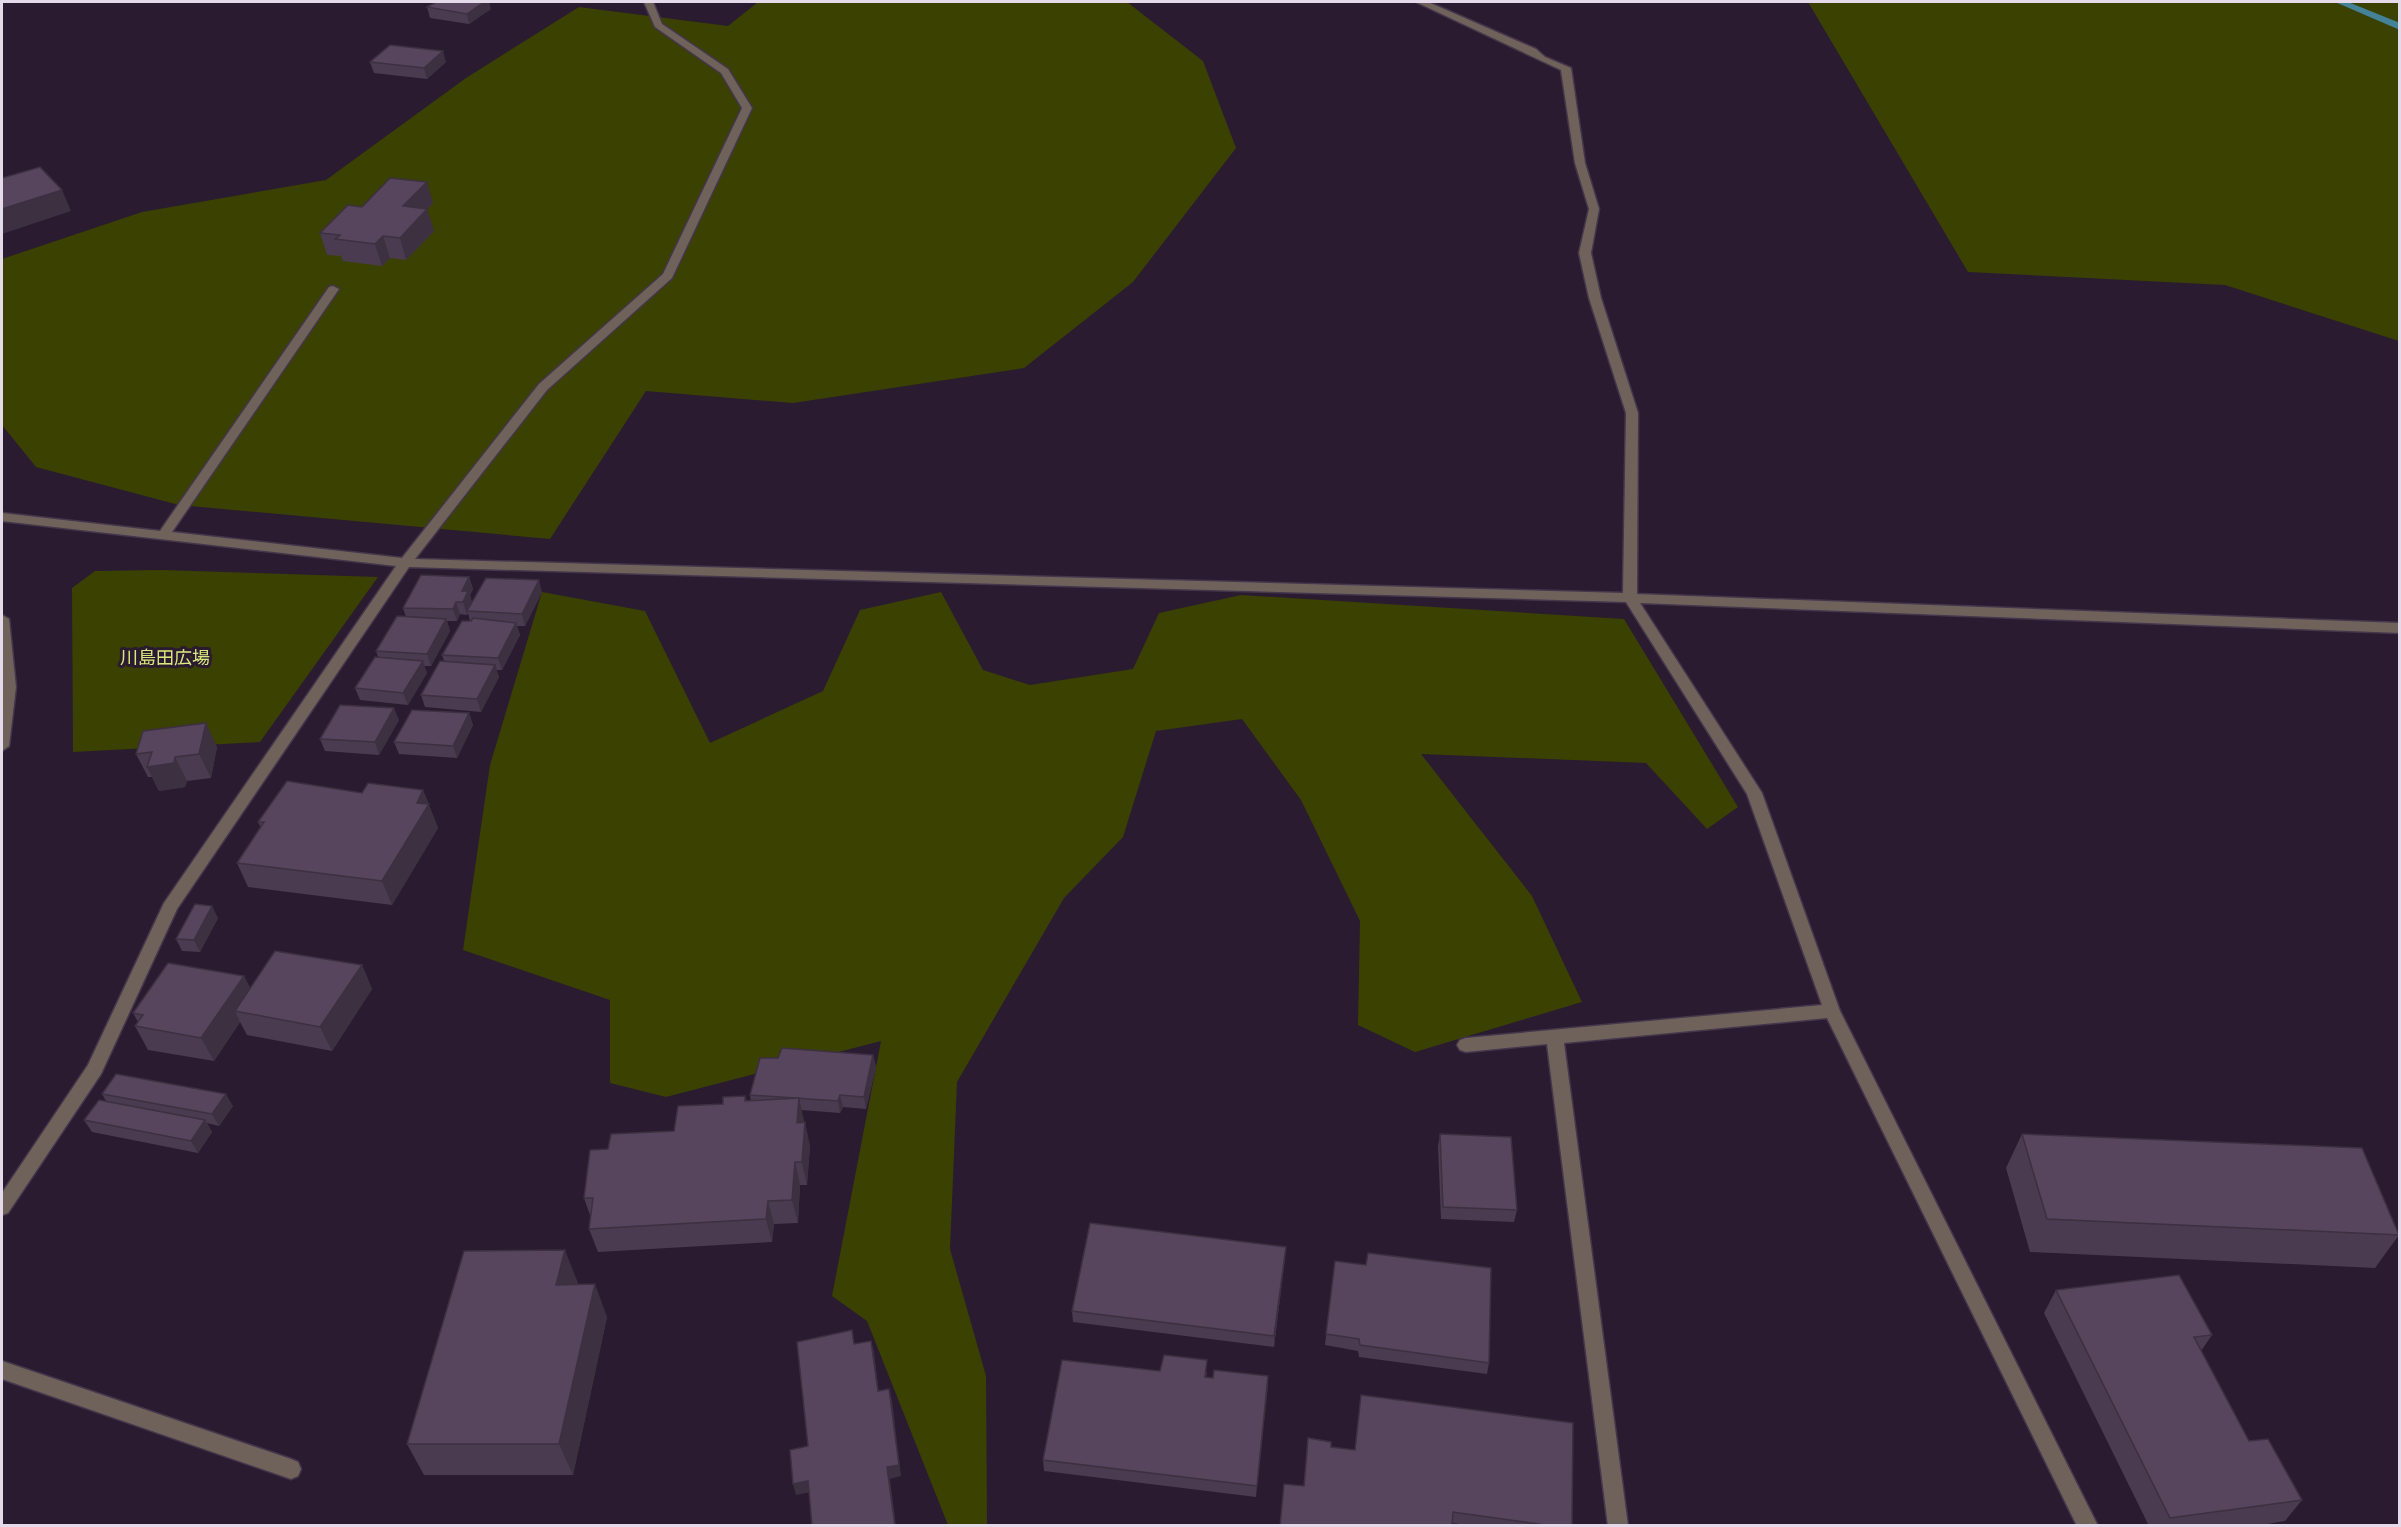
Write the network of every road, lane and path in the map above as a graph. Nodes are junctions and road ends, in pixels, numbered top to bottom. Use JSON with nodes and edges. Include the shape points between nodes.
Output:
{"nodes":[{"id":1,"x":649,"y":2,"type":"edge"},
{"id":2,"x":1421,"y":2,"type":"edge"},
{"id":3,"x":333,"y":289,"type":"dead end"},
{"id":4,"x":2,"y":517,"type":"edge"},
{"id":5,"x":162,"y":537,"type":"junction"},
{"id":6,"x":405,"y":563,"type":"junction"},
{"id":7,"x":1630,"y":598,"type":"junction"},
{"id":8,"x":2,"y":619,"type":"edge"},
{"id":9,"x":2400,"y":628,"type":"edge"},
{"id":10,"x":2,"y":746,"type":"edge"},
{"id":11,"x":1832,"y":1011,"type":"junction"},
{"id":12,"x":1555,"y":1036,"type":"junction"},
{"id":13,"x":1467,"y":1045,"type":"dead end"},
{"id":14,"x":2,"y":1207,"type":"edge"},
{"id":15,"x":2,"y":1370,"type":"edge"},
{"id":16,"x":291,"y":1469,"type":"dead end"},
{"id":17,"x":1618,"y":1526,"type":"edge"},
{"id":18,"x":2088,"y":1526,"type":"edge"}],
"edges":[{"from":1,"to":6,"type":"street","via":[[658,25],[726,71],[747,108],[668,276],[543,387]]},
{"from":2,"to":7,"type":"street","via":[[1566,68],[1580,163],[1594,209],[1585,253],[1595,298],[1632,413]]},
{"from":3,"to":5,"type":"street"},
{"from":4,"to":5,"type":"street"},
{"from":5,"to":6,"type":"street"},
{"from":6,"to":7,"type":"street"},
{"from":6,"to":14,"type":"street","via":[[170,907],[95,1069]]},
{"from":7,"to":9,"type":"street"},
{"from":7,"to":11,"type":"street","via":[[1755,793]]},
{"from":8,"to":10,"type":"street","via":[[9,687]]},
{"from":11,"to":12,"type":"street"},
{"from":11,"to":18,"type":"street"},
{"from":12,"to":13,"type":"street"},
{"from":12,"to":17,"type":"street"},
{"from":15,"to":16,"type":"street"}]}
